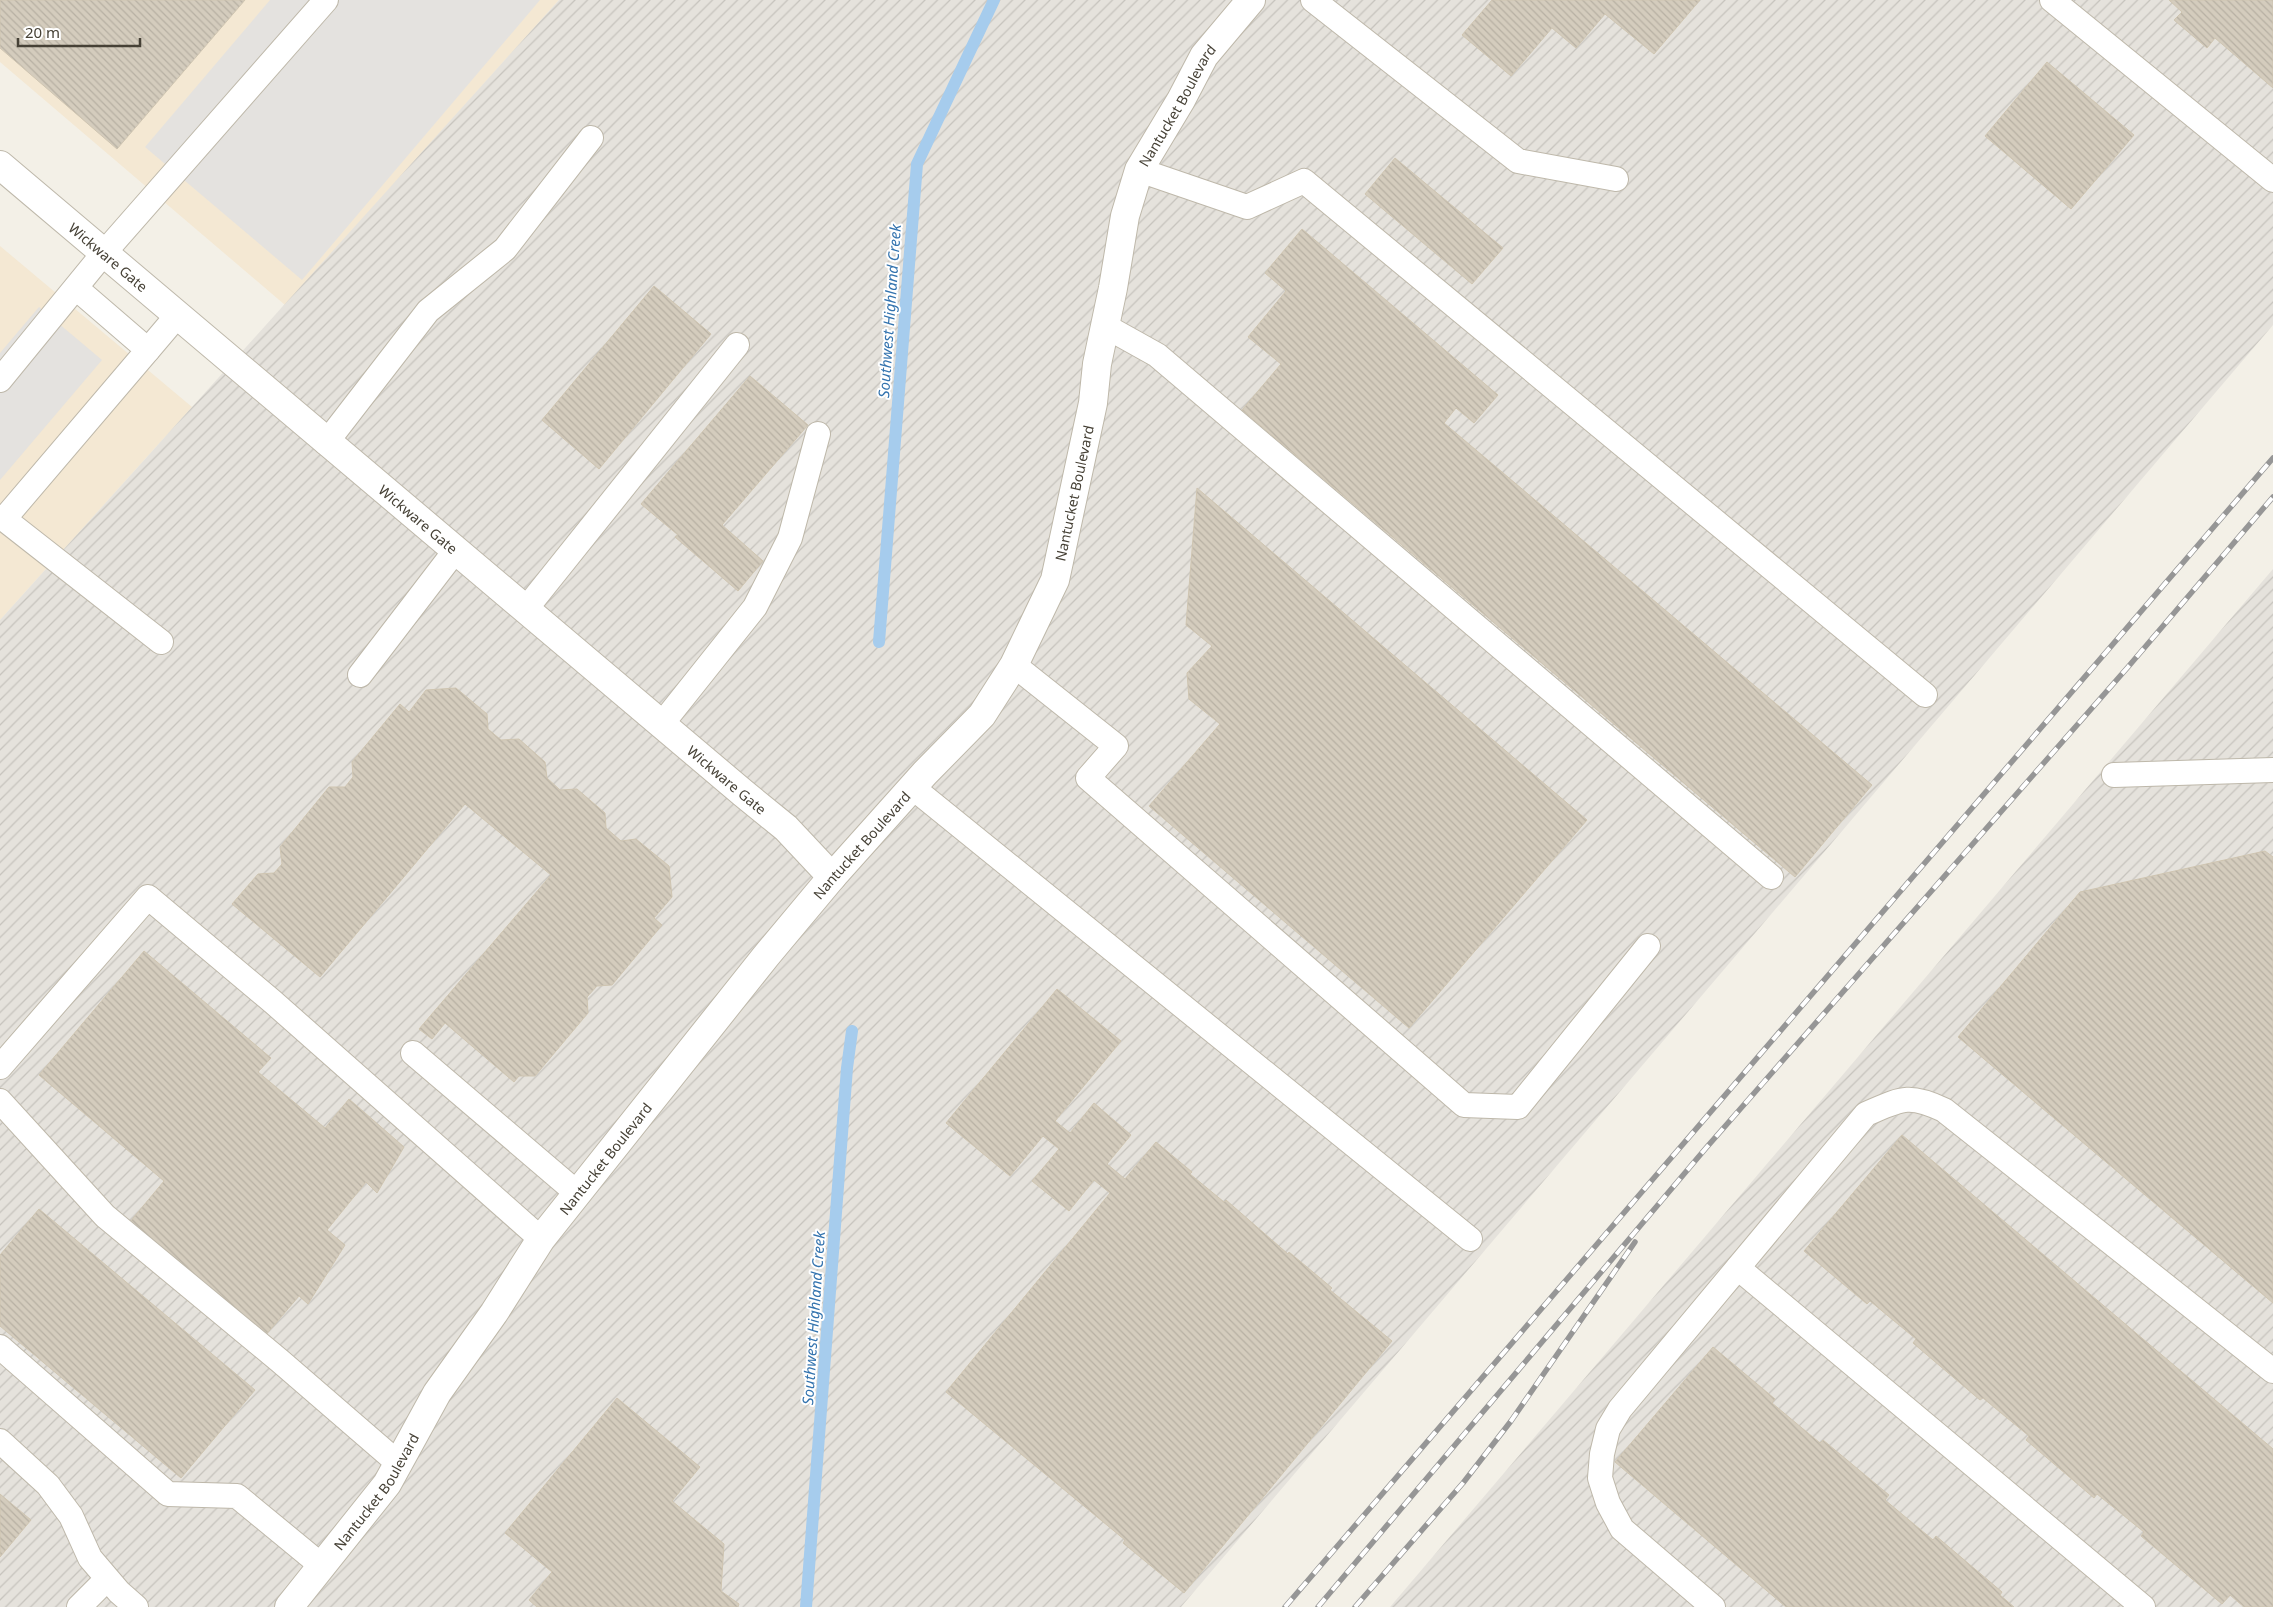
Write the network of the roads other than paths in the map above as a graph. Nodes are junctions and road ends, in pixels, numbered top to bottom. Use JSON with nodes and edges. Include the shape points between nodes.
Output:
{"nodes":[{"id":1,"x":326,"y":0,"type":"edge"},
{"id":2,"x":1251,"y":0,"type":"edge"},
{"id":3,"x":1313,"y":0,"type":"edge"},
{"id":4,"x":2052,"y":0,"type":"edge"},
{"id":5,"x":591,"y":138,"type":"dead end"},
{"id":6,"x":0,"y":166,"type":"edge"},
{"id":7,"x":1139,"y":170,"type":"junction"},
{"id":8,"x":1616,"y":179,"type":"dead end"},
{"id":9,"x":2273,"y":180,"type":"edge"},
{"id":10,"x":103,"y":254,"type":"junction"},
{"id":11,"x":76,"y":288,"type":"junction"},
{"id":12,"x":176,"y":317,"type":"junction"},
{"id":13,"x":1105,"y":326,"type":"junction"},
{"id":14,"x":738,"y":345,"type":"dead end"},
{"id":15,"x":148,"y":350,"type":"junction"},
{"id":16,"x":0,"y":380,"type":"edge"},
{"id":17,"x":818,"y":434,"type":"dead end"},
{"id":18,"x":326,"y":443,"type":"junction"},
{"id":19,"x":455,"y":551,"type":"junction"},
{"id":20,"x":525,"y":610,"type":"junction"},
{"id":21,"x":161,"y":642,"type":"dead end"},
{"id":22,"x":1014,"y":665,"type":"junction"},
{"id":23,"x":360,"y":674,"type":"dead end"},
{"id":24,"x":1926,"y":695,"type":"dead end"},
{"id":25,"x":661,"y":725,"type":"junction"},
{"id":26,"x":2273,"y":770,"type":"edge"},
{"id":27,"x":2114,"y":775,"type":"dead end"},
{"id":28,"x":912,"y":787,"type":"junction"},
{"id":29,"x":832,"y":877,"type":"junction"},
{"id":30,"x":1771,"y":877,"type":"dead end"},
{"id":31,"x":1648,"y":946,"type":"dead end"},
{"id":32,"x":413,"y":1053,"type":"dead end"},
{"id":33,"x":0,"y":1067,"type":"edge"},
{"id":34,"x":0,"y":1101,"type":"edge"},
{"id":35,"x":578,"y":1193,"type":"junction"},
{"id":36,"x":541,"y":1239,"type":"junction"},
{"id":37,"x":1470,"y":1239,"type":"dead end"},
{"id":38,"x":1738,"y":1268,"type":"junction"},
{"id":39,"x":0,"y":1347,"type":"edge"},
{"id":40,"x":2273,"y":1371,"type":"edge"},
{"id":41,"x":0,"y":1441,"type":"edge"},
{"id":42,"x":398,"y":1463,"type":"junction"},
{"id":43,"x":322,"y":1566,"type":"junction"},
{"id":44,"x":107,"y":1579,"type":"junction"},
{"id":45,"x":79,"y":1607,"type":"edge"},
{"id":46,"x":136,"y":1607,"type":"edge"},
{"id":47,"x":289,"y":1607,"type":"edge"},
{"id":48,"x":1713,"y":1607,"type":"edge"},
{"id":49,"x":2143,"y":1607,"type":"edge"}],
"edges":[{"from":1,"to":10,"type":"lane"},
{"from":2,"to":7,"type":"street","name":"Nantucket Boulevard","via":[[1204,56]]},
{"from":3,"to":8,"type":"lane","via":[[1518,161]]},
{"from":4,"to":9,"type":"lane"},
{"from":5,"to":18,"type":"lane","via":[[505,249],[428,311]]},
{"from":6,"to":10,"type":"street","name":"Wickware Gate"},
{"from":7,"to":13,"type":"street","name":"Nantucket Boulevard","via":[[1125,216]]},
{"from":7,"to":24,"type":"lane","via":[[1247,207],[1304,181]]},
{"from":10,"to":11,"type":"lane"},
{"from":10,"to":12,"type":"street","name":"Wickware Gate"},
{"from":11,"to":15,"type":"lane"},
{"from":11,"to":16,"type":"lane"},
{"from":12,"to":15,"type":"lane"},
{"from":12,"to":18,"type":"street","name":"Wickware Gate"},
{"from":13,"to":22,"type":"street","name":"Nantucket Boulevard","via":[[1093,403],[1055,580]]},
{"from":13,"to":30,"type":"lane","via":[[1157,355]]},
{"from":14,"to":20,"type":"lane"},
{"from":15,"to":21,"type":"lane","via":[[4,519]]},
{"from":17,"to":25,"type":"lane","via":[[790,538],[754,607]]},
{"from":18,"to":19,"type":"street","name":"Wickware Gate"},
{"from":19,"to":20,"type":"street","name":"Wickware Gate"},
{"from":19,"to":23,"type":"lane"},
{"from":20,"to":25,"type":"street","name":"Wickware Gate"},
{"from":22,"to":28,"type":"street","name":"Nantucket Boulevard","via":[[982,715]]},
{"from":22,"to":31,"type":"lane","via":[[1116,746],[1088,778],[1464,1105],[1518,1107]]},
{"from":25,"to":29,"type":"street","name":"Wickware Gate","via":[[786,828]]},
{"from":26,"to":27,"type":"lane"},
{"from":28,"to":29,"type":"street","name":"Nantucket Boulevard"},
{"from":28,"to":37,"type":"lane"},
{"from":29,"to":35,"type":"street","name":"Nantucket Boulevard"},
{"from":32,"to":35,"type":"lane"},
{"from":33,"to":36,"type":"lane","via":[[148,897],[273,1002]]},
{"from":34,"to":42,"type":"lane","via":[[105,1216]]},
{"from":35,"to":36,"type":"street","name":"Nantucket Boulevard"},
{"from":36,"to":42,"type":"street","name":"Nantucket Boulevard","via":[[437,1393]]},
{"from":38,"to":40,"type":"lane","via":[[1866,1114],[1896,1101],[1920,1099],[1944,1110]]},
{"from":38,"to":48,"type":"lane","via":[[1620,1408],[1608,1429],[1600,1478],[1608,1503],[1622,1529]]},
{"from":38,"to":49,"type":"lane"},
{"from":39,"to":43,"type":"lane","via":[[168,1494],[237,1496]]},
{"from":41,"to":44,"type":"lane","via":[[48,1485],[71,1516],[90,1558]]},
{"from":42,"to":43,"type":"street","name":"Nantucket Boulevard","via":[[387,1484]]},
{"from":43,"to":47,"type":"street","name":"Nantucket Boulevard"},
{"from":44,"to":45,"type":"lane"},
{"from":44,"to":46,"type":"lane"}]}
